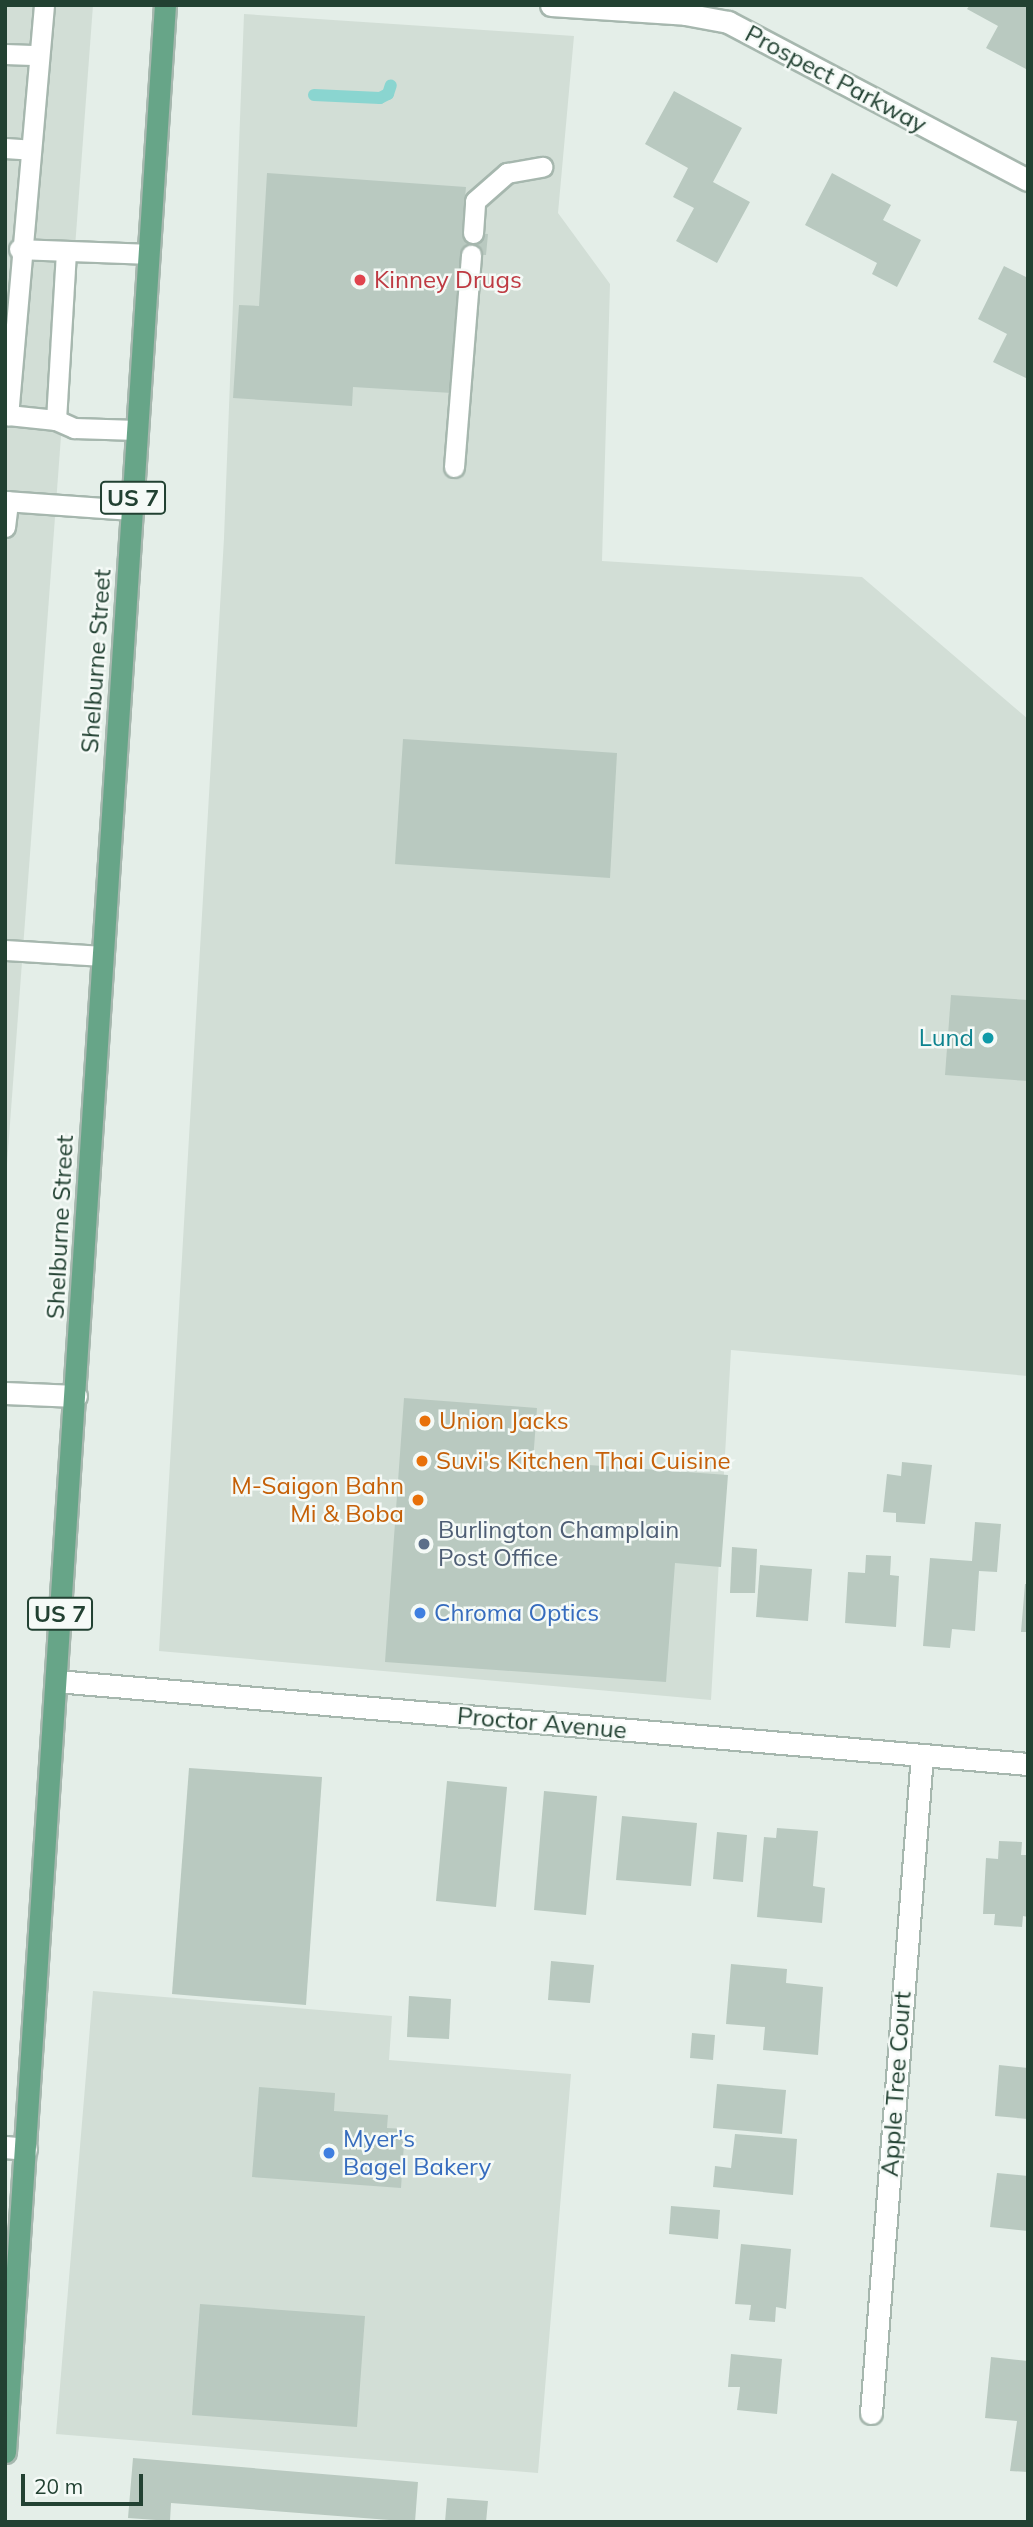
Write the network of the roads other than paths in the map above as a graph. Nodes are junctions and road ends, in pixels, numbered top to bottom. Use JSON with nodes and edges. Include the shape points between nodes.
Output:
{"nodes":[{"id":1,"x":44,"y":5,"type":"edge"},
{"id":2,"x":165,"y":5,"type":"edge"},
{"id":3,"x":551,"y":5,"type":"edge"},
{"id":4,"x":5,"y":54,"type":"edge"},
{"id":5,"x":39,"y":55,"type":"junction"},
{"id":6,"x":5,"y":148,"type":"edge"},
{"id":7,"x":31,"y":150,"type":"junction"},
{"id":8,"x":542,"y":167,"type":"dead end"},
{"id":9,"x":1028,"y":180,"type":"edge"},
{"id":10,"x":473,"y":233,"type":"dead end"},
{"id":11,"x":19,"y":249,"type":"junction"},
{"id":12,"x":66,"y":252,"type":"junction"},
{"id":13,"x":149,"y":254,"type":"junction"},
{"id":14,"x":471,"y":255,"type":"dead end"},
{"id":15,"x":10,"y":301,"type":"edge"},
{"id":16,"x":55,"y":420,"type":"junction"},
{"id":17,"x":137,"y":430,"type":"junction"},
{"id":18,"x":454,"y":467,"type":"dead end"},
{"id":19,"x":6,"y":501,"type":"edge"},
{"id":20,"x":132,"y":510,"type":"junction"},
{"id":21,"x":5,"y":527,"type":"edge"},
{"id":22,"x":5,"y":950,"type":"edge"},
{"id":23,"x":103,"y":956,"type":"junction"},
{"id":24,"x":5,"y":1393,"type":"edge"},
{"id":25,"x":76,"y":1396,"type":"junction"},
{"id":26,"x":55,"y":1681,"type":"junction"},
{"id":27,"x":922,"y":1755,"type":"junction"},
{"id":28,"x":1028,"y":1764,"type":"edge"},
{"id":29,"x":15,"y":2148,"type":"edge"},
{"id":30,"x":871,"y":2413,"type":"dead end"},
{"id":31,"x":5,"y":2452,"type":"edge"}],
"edges":[{"from":1,"to":5,"type":"lane"},
{"from":2,"to":13,"type":"main road","name":"Shelburne Street","number":"US 7"},
{"from":3,"to":9,"type":"street","name":"Prospect Parkway","via":[[685,13],[729,22]]},
{"from":4,"to":5,"type":"lane"},
{"from":5,"to":7,"type":"lane"},
{"from":6,"to":7,"type":"lane"},
{"from":7,"to":11,"type":"lane"},
{"from":8,"to":10,"type":"lane","via":[[507,173],[475,201]]},
{"from":11,"to":12,"type":"lane"},
{"from":11,"to":15,"type":"lane"},
{"from":12,"to":13,"type":"lane"},
{"from":12,"to":16,"type":"lane"},
{"from":13,"to":17,"type":"main road","name":"Shelburne Street","number":"US 7"},
{"from":14,"to":18,"type":"lane"},
{"from":15,"to":16,"type":"lane","via":[[8,415]]},
{"from":16,"to":17,"type":"lane","via":[[74,428]]},
{"from":17,"to":20,"type":"main road","name":"Shelburne Street","number":"US 7"},
{"from":19,"to":20,"type":"lane"},
{"from":19,"to":21,"type":"lane"},
{"from":20,"to":23,"type":"main road","name":"Shelburne Street","number":"US 7"},
{"from":22,"to":23,"type":"lane"},
{"from":23,"to":25,"type":"main road","name":"Shelburne Street","number":"US 7"},
{"from":24,"to":25,"type":"street"},
{"from":25,"to":26,"type":"main road","name":"Shelburne Street","number":"US 7"},
{"from":26,"to":27,"type":"street","name":"Proctor Avenue"},
{"from":26,"to":29,"type":"main road","name":"Shelburne Street","number":"US 7"},
{"from":27,"to":28,"type":"street","name":"Proctor Avenue"},
{"from":27,"to":30,"type":"street","name":"Apple Tree Court"},
{"from":29,"to":31,"type":"main road","name":"Shelburne Street","number":"US 7"}]}
